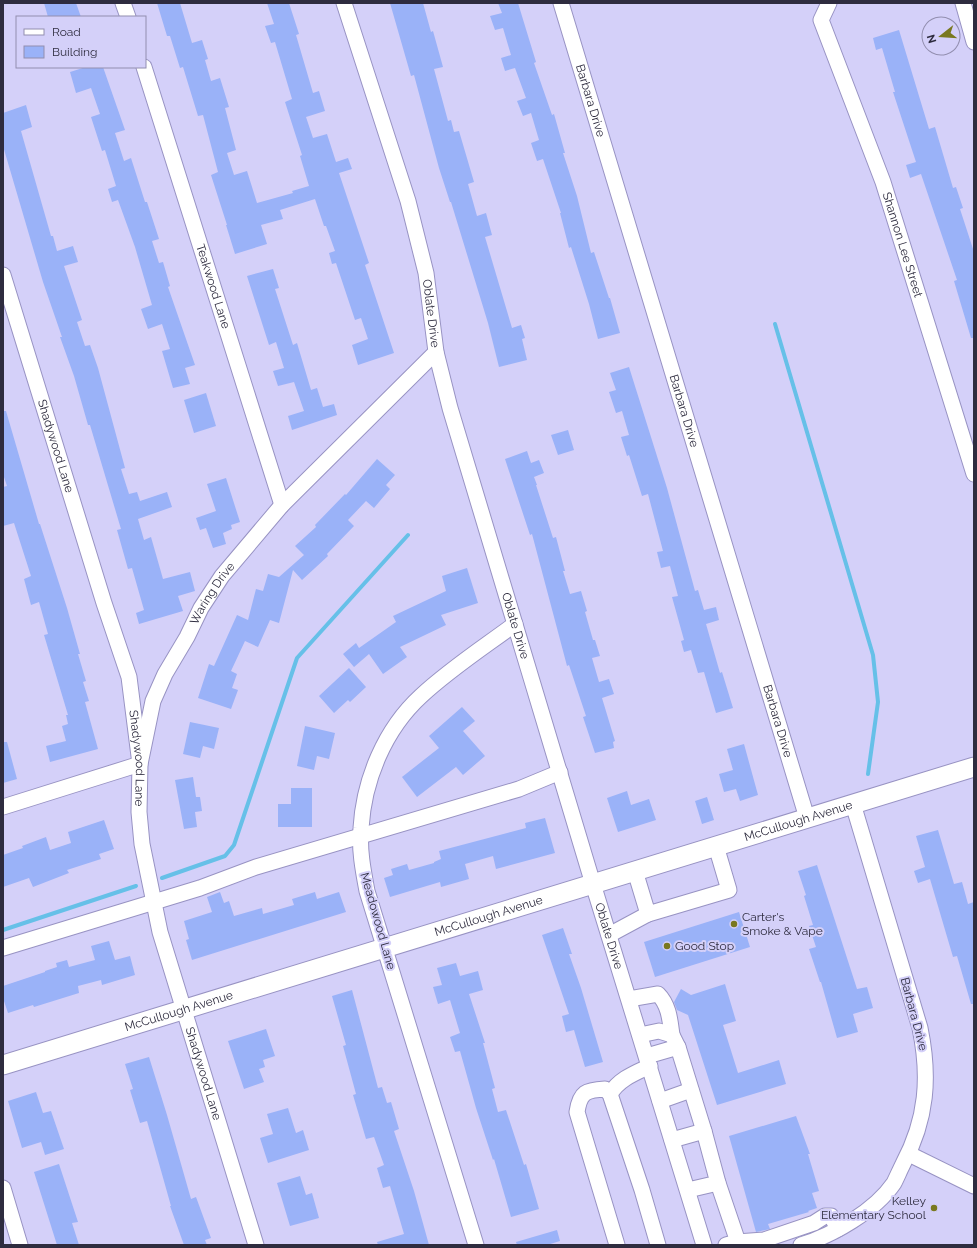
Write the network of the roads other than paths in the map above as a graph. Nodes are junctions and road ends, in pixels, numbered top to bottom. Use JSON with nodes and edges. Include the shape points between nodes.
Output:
{"nodes":[{"id":1,"x":123,"y":3,"type":"edge"},
{"id":2,"x":344,"y":3,"type":"edge"},
{"id":3,"x":561,"y":3,"type":"edge"},
{"id":4,"x":829,"y":3,"type":"edge"},
{"id":5,"x":962,"y":3,"type":"edge"},
{"id":6,"x":128,"y":16,"type":"edge"},
{"id":7,"x":974,"y":42,"type":"edge"},
{"id":8,"x":144,"y":68,"type":"edge"},
{"id":9,"x":3,"y":275,"type":"edge"},
{"id":10,"x":436,"y":352,"type":"junction"},
{"id":11,"x":974,"y":474,"type":"edge"},
{"id":12,"x":282,"y":505,"type":"junction"},
{"id":13,"x":515,"y":624,"type":"junction"},
{"id":14,"x":140,"y":764,"type":"junction"},
{"id":15,"x":974,"y":767,"type":"edge"},
{"id":16,"x":560,"y":772,"type":"junction"},
{"id":17,"x":853,"y":804,"type":"junction"},
{"id":18,"x":3,"y":807,"type":"edge"},
{"id":19,"x":807,"y":818,"type":"junction"},
{"id":20,"x":361,"y":837,"type":"junction"},
{"id":21,"x":716,"y":846,"type":"junction"},
{"id":22,"x":635,"y":871,"type":"junction"},
{"id":23,"x":594,"y":884,"type":"junction"},
{"id":24,"x":154,"y":901,"type":"junction"},
{"id":25,"x":648,"y":914,"type":"junction"},
{"id":26,"x":609,"y":935,"type":"junction"},
{"id":27,"x":3,"y":948,"type":"edge"},
{"id":28,"x":385,"y":948,"type":"junction"},
{"id":29,"x":629,"y":999,"type":"junction"},
{"id":30,"x":184,"y":1009,"type":"junction"},
{"id":31,"x":640,"y":1035,"type":"junction"},
{"id":32,"x":675,"y":1041,"type":"junction"},
{"id":33,"x":648,"y":1061,"type":"junction"},
{"id":34,"x":3,"y":1064,"type":"edge"},
{"id":35,"x":691,"y":1090,"type":"junction"},
{"id":36,"x":610,"y":1094,"type":"junction"},
{"id":37,"x":660,"y":1101,"type":"junction"},
{"id":38,"x":704,"y":1131,"type":"junction"},
{"id":39,"x":672,"y":1140,"type":"junction"},
{"id":40,"x":909,"y":1154,"type":"junction"},
{"id":41,"x":718,"y":1182,"type":"junction"},
{"id":42,"x":974,"y":1186,"type":"edge"},
{"id":43,"x":3,"y":1188,"type":"edge"},
{"id":44,"x":688,"y":1190,"type":"junction"},
{"id":45,"x":838,"y":1229,"type":"junction"},
{"id":46,"x":734,"y":1244,"type":"edge"},
{"id":47,"x":20,"y":1245,"type":"edge"},
{"id":48,"x":256,"y":1245,"type":"edge"},
{"id":49,"x":476,"y":1245,"type":"edge"},
{"id":50,"x":617,"y":1245,"type":"edge"},
{"id":51,"x":658,"y":1245,"type":"edge"},
{"id":52,"x":704,"y":1245,"type":"edge"},
{"id":53,"x":801,"y":1245,"type":"edge"}],
"edges":[{"from":1,"to":6,"type":"street"},
{"from":2,"to":10,"type":"street","name":"Oblate Drive","via":[[408,201],[426,273]]},
{"from":3,"to":19,"type":"street","name":"Barbara Drive"},
{"from":4,"to":11,"type":"street","name":"Shannon Lee Street","via":[[821,20],[884,182]]},
{"from":5,"to":7,"type":"street"},
{"from":8,"to":12,"type":"street","name":"Teakwood Lane"},
{"from":9,"to":14,"type":"street","name":"Shadywood Lane","via":[[129,677]]},
{"from":10,"to":12,"type":"street","name":"Waring Drive"},
{"from":10,"to":13,"type":"street","name":"Oblate Drive","via":[[450,408]]},
{"from":12,"to":14,"type":"street","name":"Waring Drive","via":[[222,576],[201,608],[153,701]]},
{"from":13,"to":16,"type":"street","name":"Oblate Drive"},
{"from":13,"to":20,"type":"street","name":"Meadowood Lane","via":[[436,682],[406,712],[374,766],[363,807]]},
{"from":14,"to":18,"type":"street"},
{"from":14,"to":24,"type":"street","name":"Shadywood Lane","via":[[139,812],[142,844]]},
{"from":15,"to":17,"type":"main road","name":"McCullough Avenue"},
{"from":16,"to":20,"type":"street","via":[[519,789]]},
{"from":16,"to":23,"type":"street","name":"Oblate Drive"},
{"from":17,"to":19,"type":"main road","name":"McCullough Avenue"},
{"from":17,"to":40,"type":"street","name":"Barbara Drive","via":[[924,1047],[924,1106]]},
{"from":19,"to":21,"type":"main road","name":"McCullough Avenue"},
{"from":20,"to":24,"type":"street","via":[[256,867],[200,888]]},
{"from":20,"to":28,"type":"street","name":"Meadowood Lane","via":[[366,884]]},
{"from":21,"to":22,"type":"main road","name":"McCullough Avenue"},
{"from":21,"to":25,"type":"street","via":[[729,890]]},
{"from":22,"to":23,"type":"main road","name":"McCullough Avenue"},
{"from":22,"to":25,"type":"street"},
{"from":23,"to":26,"type":"street","name":"Oblate Drive"},
{"from":23,"to":28,"type":"main road","name":"McCullough Avenue"},
{"from":24,"to":27,"type":"street"},
{"from":24,"to":30,"type":"street","name":"Shadywood Lane","via":[[160,932]]},
{"from":25,"to":26,"type":"street"},
{"from":26,"to":29,"type":"street","name":"Oblate Drive"},
{"from":28,"to":30,"type":"main road","name":"McCullough Avenue"},
{"from":28,"to":49,"type":"street","name":"Meadowood Lane"},
{"from":29,"to":31,"type":"street","name":"Oblate Drive"},
{"from":29,"to":32,"type":"street","via":[[658,994],[668,1011]]},
{"from":30,"to":34,"type":"main road","name":"McCullough Avenue"},
{"from":30,"to":48,"type":"street","name":"Shadywood Lane"},
{"from":31,"to":32,"type":"street","via":[[659,1031]]},
{"from":31,"to":33,"type":"street","name":"Oblate Drive"},
{"from":32,"to":33,"type":"street"},
{"from":32,"to":35,"type":"street"},
{"from":33,"to":36,"type":"street","via":[[615,1086]]},
{"from":33,"to":37,"type":"street","name":"Oblate Drive"},
{"from":35,"to":37,"type":"street"},
{"from":35,"to":38,"type":"street"},
{"from":36,"to":50,"type":"street","via":[[605,1089],[585,1093],[578,1100],[577,1112]]},
{"from":36,"to":51,"type":"street"},
{"from":37,"to":39,"type":"street","name":"Oblate Drive"},
{"from":38,"to":39,"type":"street"},
{"from":38,"to":41,"type":"street"},
{"from":39,"to":44,"type":"street","name":"Oblate Drive"},
{"from":40,"to":42,"type":"street"},
{"from":40,"to":45,"type":"street","name":"Barbara Drive","via":[[893,1183],[880,1198],[866,1211]]},
{"from":41,"to":44,"type":"street"},
{"from":41,"to":46,"type":"street"},
{"from":43,"to":47,"type":"street"},
{"from":44,"to":52,"type":"street","name":"Oblate Drive"},
{"from":45,"to":46,"type":"street","via":[[831,1216],[825,1216],[814,1223],[764,1240]]},
{"from":45,"to":53,"type":"street","name":"Barbara Drive"}]}
